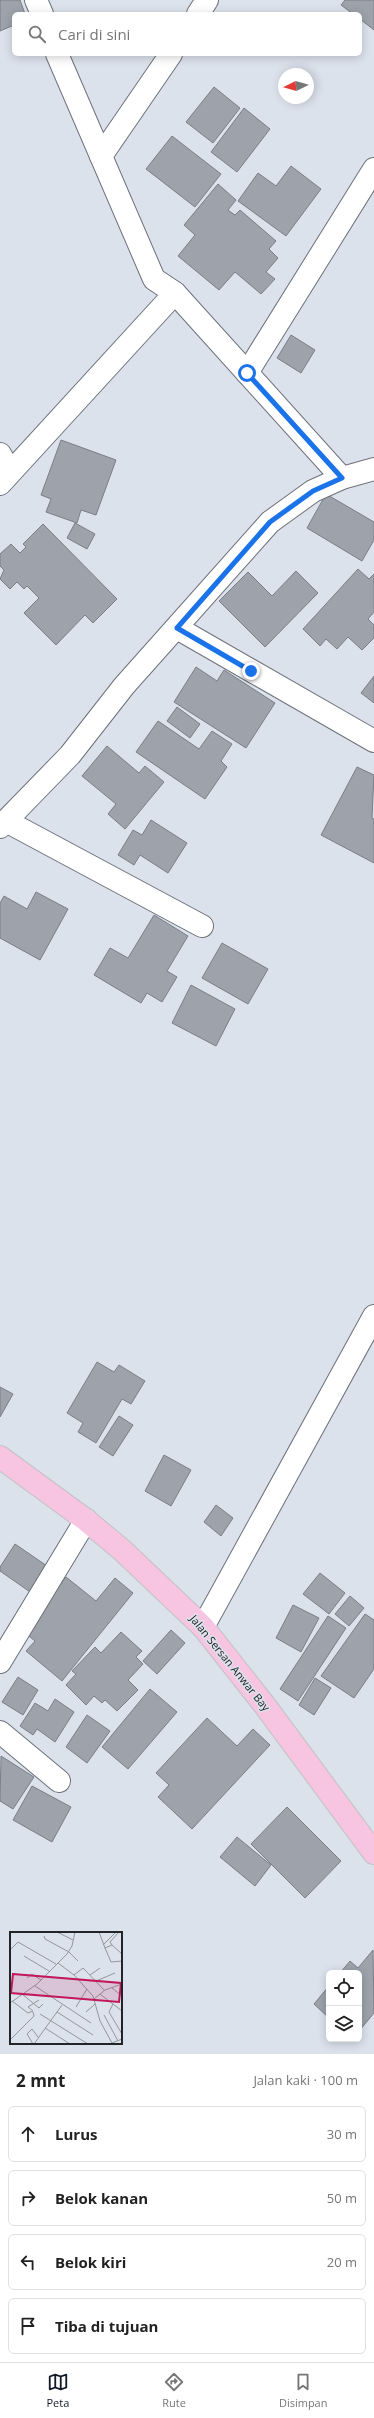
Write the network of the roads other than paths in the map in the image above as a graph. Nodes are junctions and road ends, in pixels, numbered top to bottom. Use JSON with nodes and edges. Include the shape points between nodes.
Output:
{"nodes":[{"id":1,"x":36,"y":0,"type":"edge"},
{"id":2,"x":207,"y":0,"type":"edge"},
{"id":3,"x":41,"y":12,"type":"edge"},
{"id":4,"x":199,"y":12,"type":"edge"},
{"id":5,"x":58,"y":56,"type":"edge"},
{"id":6,"x":170,"y":56,"type":"edge"},
{"id":7,"x":102,"y":156,"type":"junction"},
{"id":8,"x":374,"y":169,"type":"edge"},
{"id":9,"x":175,"y":293,"type":"junction"},
{"id":10,"x":247,"y":373,"type":"junction"},
{"id":11,"x":374,"y":469,"type":"edge"},
{"id":12,"x":3,"y":470,"type":"edge"},
{"id":13,"x":342,"y":478,"type":"junction"},
{"id":14,"x":177,"y":628,"type":"junction"},
{"id":15,"x":374,"y":741,"type":"edge"},
{"id":16,"x":3,"y":824,"type":"edge"},
{"id":17,"x":202,"y":926,"type":"dead end"},
{"id":18,"x":374,"y":1316,"type":"edge"},
{"id":19,"x":0,"y":1457,"type":"edge"},
{"id":20,"x":86,"y":1520,"type":"junction"},
{"id":21,"x":203,"y":1627,"type":"junction"},
{"id":22,"x":0,"y":1662,"type":"edge"},
{"id":23,"x":0,"y":1732,"type":"edge"},
{"id":24,"x":59,"y":1781,"type":"dead end"},
{"id":25,"x":374,"y":1853,"type":"edge"}],
"edges":[{"from":1,"to":3,"type":"street"},
{"from":2,"to":4,"type":"street"},
{"from":5,"to":7,"type":"street"},
{"from":6,"to":7,"type":"street"},
{"from":7,"to":9,"type":"street","via":[[154,279]]},
{"from":8,"to":10,"type":"street"},
{"from":9,"to":10,"type":"street"},
{"from":9,"to":12,"type":"street"},
{"from":10,"to":13,"type":"street"},
{"from":11,"to":13,"type":"street"},
{"from":13,"to":14,"type":"street","via":[[313,491],[270,522]]},
{"from":14,"to":15,"type":"street"},
{"from":14,"to":16,"type":"street","via":[[124,686],[70,755]]},
{"from":16,"to":17,"type":"street"},
{"from":18,"to":21,"type":"street"},
{"from":19,"to":20,"type":"main road","name":"Jalan Sersan Anwar Bay"},
{"from":20,"to":21,"type":"main road","name":"Jalan Sersan Anwar Bay","via":[[158,1582]]},
{"from":20,"to":22,"type":"street"},
{"from":21,"to":25,"type":"main road","name":"Jalan Sersan Anwar Bay"},
{"from":23,"to":24,"type":"street"}]}
